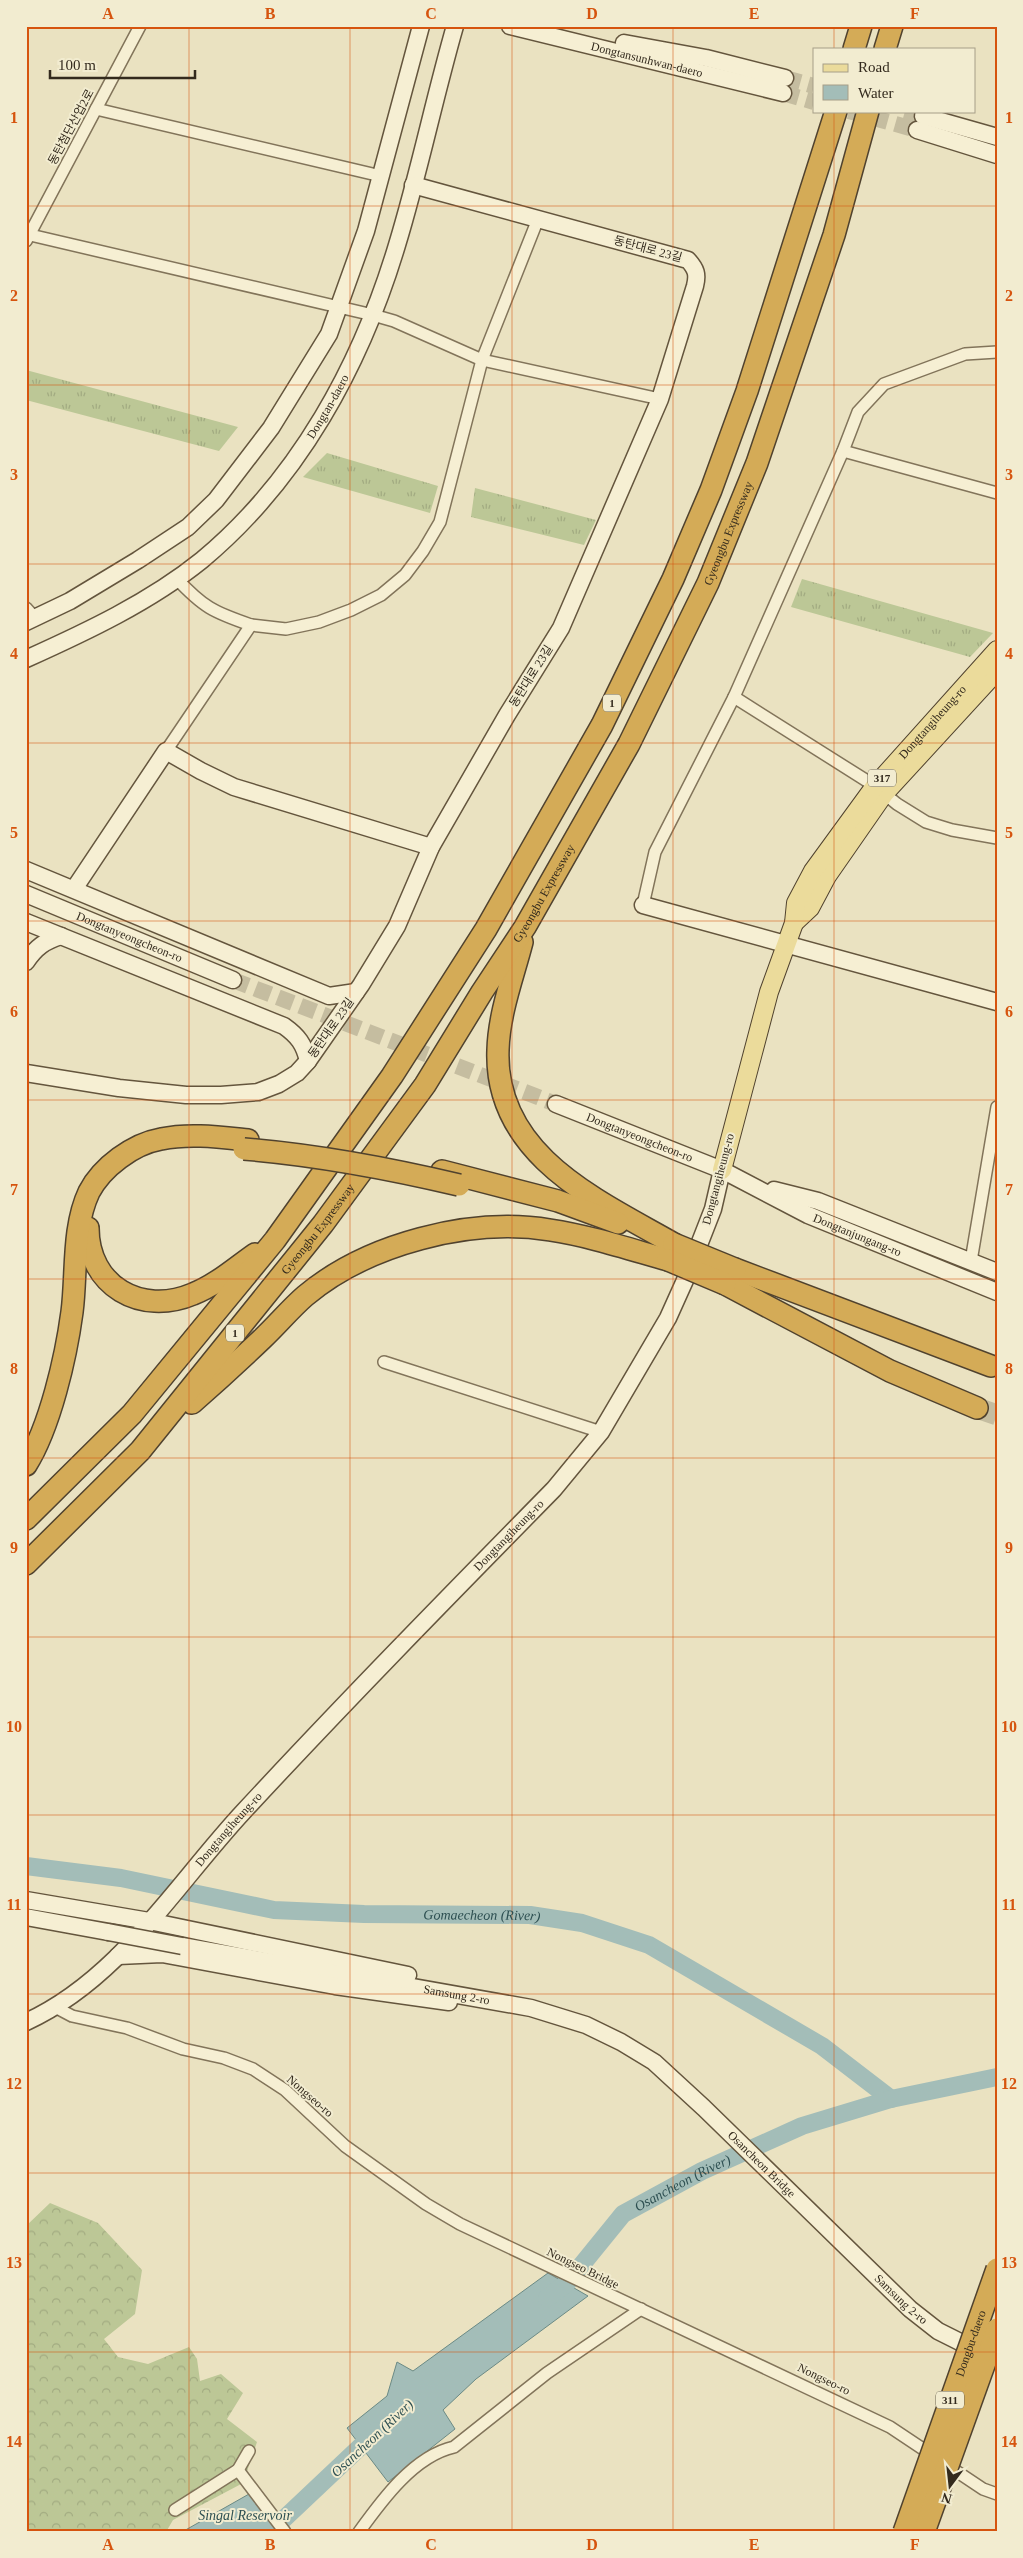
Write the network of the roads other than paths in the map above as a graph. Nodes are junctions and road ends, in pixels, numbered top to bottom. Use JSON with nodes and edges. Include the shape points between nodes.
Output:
{"nodes":[{"id":1,"x":140,"y":26,"type":"edge"},
{"id":2,"x":421,"y":26,"type":"edge"},
{"id":3,"x":455,"y":26,"type":"edge"},
{"id":4,"x":510,"y":26,"type":"edge"},
{"id":5,"x":556,"y":26,"type":"edge"},
{"id":6,"x":861,"y":26,"type":"edge"},
{"id":7,"x":892,"y":26,"type":"edge"},
{"id":8,"x":854,"y":48,"type":"edge"},
{"id":9,"x":886,"y":48,"type":"edge"},
{"id":10,"x":96,"y":109,"type":"junction"},
{"id":11,"x":836,"y":112,"type":"edge"},
{"id":12,"x":868,"y":112,"type":"edge"},
{"id":13,"x":997,"y":136,"type":"edge"},
{"id":14,"x":997,"y":155,"type":"edge"},
{"id":15,"x":381,"y":176,"type":"junction"},
{"id":16,"x":413,"y":185,"type":"junction"},
{"id":17,"x":538,"y":219,"type":"junction"},
{"id":18,"x":27,"y":237,"type":"edge"},
{"id":19,"x":339,"y":307,"type":"junction"},
{"id":20,"x":373,"y":315,"type":"junction"},
{"id":21,"x":997,"y":352,"type":"edge"},
{"id":22,"x":482,"y":360,"type":"junction"},
{"id":23,"x":660,"y":398,"type":"junction"},
{"id":24,"x":843,"y":450,"type":"junction"},
{"id":25,"x":997,"y":493,"type":"edge"},
{"id":26,"x":176,"y":578,"type":"junction"},
{"id":27,"x":29,"y":616,"type":"edge"},
{"id":28,"x":251,"y":625,"type":"junction"},
{"id":29,"x":997,"y":650,"type":"edge"},
{"id":30,"x":26,"y":659,"type":"edge"},
{"id":31,"x":997,"y":671,"type":"edge"},
{"id":32,"x":734,"y":697,"type":"junction"},
{"id":33,"x":166,"y":751,"type":"junction"},
{"id":34,"x":880,"y":790,"type":"junction"},
{"id":35,"x":997,"y":838,"type":"edge"},
{"id":36,"x":431,"y":847,"type":"junction"},
{"id":37,"x":26,"y":870,"type":"edge"},
{"id":38,"x":74,"y":889,"type":"junction"},
{"id":39,"x":26,"y":894,"type":"edge"},
{"id":40,"x":643,"y":904,"type":"joint"},
{"id":41,"x":26,"y":924,"type":"edge"},
{"id":42,"x":526,"y":927,"type":"junction"},
{"id":43,"x":61,"y":936,"type":"junction"},
{"id":44,"x":786,"y":946,"type":"junction"},
{"id":45,"x":30,"y":956,"type":"edge"},
{"id":46,"x":233,"y":980,"type":"tunnel mouth"},
{"id":47,"x":356,"y":992,"type":"junction"},
{"id":48,"x":997,"y":1002,"type":"edge"},
{"id":49,"x":308,"y":1061,"type":"junction"},
{"id":50,"x":26,"y":1073,"type":"edge"},
{"id":51,"x":556,"y":1104,"type":"tunnel mouth"},
{"id":52,"x":997,"y":1107,"type":"edge"},
{"id":53,"x":246,"y":1145,"type":"junction"},
{"id":54,"x":722,"y":1170,"type":"junction"},
{"id":55,"x":752,"y":1185,"type":"junction"},
{"id":56,"x":275,"y":1240,"type":"junction"},
{"id":57,"x":671,"y":1252,"type":"junction"},
{"id":58,"x":970,"y":1261,"type":"junction"},
{"id":59,"x":997,"y":1272,"type":"edge"},
{"id":60,"x":730,"y":1276,"type":"junction"},
{"id":61,"x":997,"y":1292,"type":"edge"},
{"id":62,"x":384,"y":1362,"type":"dead end"},
{"id":63,"x":991,"y":1366,"type":"dead end"},
{"id":64,"x":977,"y":1408,"type":"tunnel mouth"},
{"id":65,"x":600,"y":1432,"type":"junction"},
{"id":66,"x":140,"y":1451,"type":"junction"},
{"id":67,"x":26,"y":1465,"type":"edge"},
{"id":68,"x":26,"y":1519,"type":"edge"},
{"id":69,"x":26,"y":1564,"type":"edge"},
{"id":70,"x":26,"y":1900,"type":"edge"},
{"id":71,"x":26,"y":1917,"type":"edge"},
{"id":72,"x":153,"y":1917,"type":"junction"},
{"id":73,"x":118,"y":1956,"type":"junction"},
{"id":74,"x":55,"y":2008,"type":"junction"},
{"id":75,"x":531,"y":2008,"type":"junction"},
{"id":76,"x":27,"y":2021,"type":"edge"},
{"id":77,"x":704,"y":2108,"type":"joint"},
{"id":78,"x":818,"y":2221,"type":"joint"},
{"id":79,"x":524,"y":2256,"type":"joint"},
{"id":80,"x":997,"y":2269,"type":"edge"},
{"id":81,"x":636,"y":2308,"type":"junction"},
{"id":82,"x":997,"y":2329,"type":"edge"},
{"id":83,"x":992,"y":2356,"type":"edge"},
{"id":84,"x":249,"y":2451,"type":"dead end"},
{"id":85,"x":238,"y":2470,"type":"junction"},
{"id":86,"x":997,"y":2494,"type":"edge"},
{"id":87,"x":175,"y":2510,"type":"dead end"},
{"id":88,"x":286,"y":2532,"type":"edge"},
{"id":89,"x":359,"y":2532,"type":"edge"},
{"id":90,"x":904,"y":2532,"type":"edge"},
{"id":91,"x":924,"y":2532,"type":"edge"}],
"edges":[{"from":1,"to":10,"type":"street","name":"동탄첨단산업2로"},
{"from":2,"to":15,"type":"street"},
{"from":3,"to":16,"type":"street","name":"Dongtan-daero"},
{"from":4,"to":5,"type":"street","name":"Dongtansunhwan-daero","via":[[784,86],[706,58]]},
{"from":6,"to":8,"type":"highway"},
{"from":7,"to":9,"type":"highway"},
{"from":10,"to":15,"type":"street"},
{"from":10,"to":18,"type":"street","name":"동탄첨단산업2로"},
{"from":11,"to":56,"type":"highway","number":"1","via":[[748,391],[714,481],[673,579],[606,716],[440,1004]]},
{"from":12,"to":42,"type":"highway","name":"Gyeongbu Expressway","number":"1","via":[[834,235],[760,454],[708,583],[629,744]]},
{"from":13,"to":14,"type":"street","via":[[920,123]]},
{"from":15,"to":19,"type":"street","via":[[366,231]]},
{"from":16,"to":17,"type":"street","name":"동탄대로 23길"},
{"from":16,"to":20,"type":"street","name":"Dongtan-daero"},
{"from":17,"to":22,"type":"street"},
{"from":17,"to":23,"type":"street","name":"동탄대로 23길","via":[[688,260],[694,267],[697,276],[695,286]]},
{"from":18,"to":19,"type":"street"},
{"from":19,"to":20,"type":"street"},
{"from":19,"to":27,"type":"street","via":[[329,334],[301,382],[271,428],[216,500],[188,527],[138,560],[70,601]]},
{"from":20,"to":22,"type":"street"},
{"from":20,"to":26,"type":"street","name":"Dongtan-daero","via":[[329,409],[275,486],[228,536]]},
{"from":21,"to":24,"type":"street","via":[[965,354],[884,384],[858,412]]},
{"from":22,"to":23,"type":"street"},
{"from":22,"to":28,"type":"street","via":[[440,522],[405,575],[381,595],[319,622],[286,629]]},
{"from":23,"to":36,"type":"street","name":"동탄대로 23길","via":[[561,628]]},
{"from":24,"to":25,"type":"street"},
{"from":24,"to":32,"type":"street"},
{"from":26,"to":28,"type":"street","via":[[201,604]]},
{"from":26,"to":30,"type":"street","name":"Dongtan-daero","via":[[101,624]]},
{"from":28,"to":33,"type":"street"},
{"from":29,"to":34,"type":"main road","name":"Dongtangiheung-ro","number":"317"},
{"from":31,"to":34,"type":"main road","name":"Dongtangiheung-ro","number":"317"},
{"from":32,"to":34,"type":"street"},
{"from":32,"to":40,"type":"street","via":[[655,852]]},
{"from":33,"to":36,"type":"street","via":[[234,787]]},
{"from":33,"to":38,"type":"street"},
{"from":34,"to":35,"type":"street","via":[[926,822]]},
{"from":34,"to":44,"type":"main road","name":"Dongtangiheung-ro","number":"317","via":[[810,908],[794,923]]},
{"from":36,"to":47,"type":"street","name":"동탄대로 23길","via":[[397,926]]},
{"from":37,"to":38,"type":"street"},
{"from":38,"to":47,"type":"street","via":[[329,996]]},
{"from":39,"to":46,"type":"street","name":"Dongtanyeongcheon-ro"},
{"from":40,"to":44,"type":"street"},
{"from":41,"to":43,"type":"street"},
{"from":41,"to":45,"type":"street","via":[[32,934]]},
{"from":42,"to":57,"type":"highway","via":[[500,1028],[498,1071],[510,1110],[528,1143],[559,1175]]},
{"from":42,"to":66,"type":"highway","name":"Gyeongbu Expressway","number":"1","via":[[425,1085],[323,1224]]},
{"from":43,"to":45,"type":"street","via":[[45,941]]},
{"from":43,"to":49,"type":"street","via":[[284,1026],[298,1036]]},
{"from":44,"to":48,"type":"street"},
{"from":44,"to":54,"type":"main road","name":"Dongtangiheung-ro","number":"317","via":[[769,992]]},
{"from":47,"to":49,"type":"street","name":"동탄대로 23길"},
{"from":49,"to":50,"type":"street","name":"동탄대로 23길","via":[[298,1073],[279,1084],[258,1092],[221,1095],[119,1088]]},
{"from":51,"to":54,"type":"street","name":"Dongtanyeongcheon-ro"},
{"from":52,"to":58,"type":"street"},
{"from":53,"to":56,"type":"highway","via":[[165,1151],[125,1168],[106,1184],[94,1204],[88,1224],[88,1242],[94,1262],[107,1281],[124,1294],[163,1302],[193,1294],[219,1280]]},
{"from":53,"to":57,"type":"highway","bridge":true,"via":[[376,1165],[459,1185]]},
{"from":53,"to":57,"type":"highway","via":[[378,1156],[442,1171],[558,1201]]},
{"from":53,"to":67,"type":"highway","via":[[187,1136],[160,1139],[119,1158],[90,1191],[82,1214],[72,1313],[62,1365],[47,1417]]},
{"from":54,"to":55,"type":"street","name":"Dongtanjungang-ro"},
{"from":54,"to":65,"type":"street","name":"Dongtangiheung-ro","number":"317","via":[[713,1209],[668,1318]]},
{"from":55,"to":58,"type":"street","via":[[818,1201]]},
{"from":55,"to":61,"type":"street","name":"Dongtanjungang-ro","via":[[808,1215]]},
{"from":56,"to":68,"type":"highway","number":"1","via":[[132,1414]]},
{"from":57,"to":60,"type":"highway","bridge":true},
{"from":57,"to":66,"type":"highway","via":[[549,1230],[498,1227],[452,1233],[379,1251],[351,1265],[305,1296]]},
{"from":58,"to":59,"type":"street"},
{"from":60,"to":63,"type":"highway"},
{"from":60,"to":64,"type":"highway","via":[[890,1371]]},
{"from":62,"to":65,"type":"street"},
{"from":65,"to":72,"type":"street","name":"Dongtangiheung-ro","number":"317","via":[[554,1490],[244,1812]]},
{"from":66,"to":69,"type":"highway","name":"Gyeongbu Expressway","number":"1"},
{"from":70,"to":72,"type":"street"},
{"from":71,"to":75,"type":"street","name":"Samsung 2-ro","bridge":true},
{"from":72,"to":73,"type":"street","name":"Dongtangiheung-ro","number":"317"},
{"from":72,"to":75,"type":"street","via":[[411,1976]]},
{"from":73,"to":74,"type":"street","name":"Dongtangiheung-ro","number":"317"},
{"from":73,"to":75,"type":"street","via":[[162,1954],[427,2001]]},
{"from":74,"to":76,"type":"street","name":"Dongtangiheung-ro","number":"317"},
{"from":74,"to":79,"type":"street","name":"Nongseo-ro","via":[[72,2016],[127,2028],[183,2049],[224,2058],[253,2069],[285,2090],[345,2146],[426,2204]]},
{"from":75,"to":77,"type":"street","name":"Samsung 2-ro","via":[[586,2024],[621,2042],[654,2062]]},
{"from":77,"to":78,"type":"street","name":"Osancheon Bridge"},
{"from":78,"to":83,"type":"street","name":"Samsung 2-ro","via":[[910,2309],[938,2331]]},
{"from":79,"to":81,"type":"street","name":"Nongseo Bridge"},
{"from":80,"to":90,"type":"highway","name":"Dongbu-daero","number":"311","bridge":true},
{"from":81,"to":86,"type":"street","name":"Nongseo-ro","via":[[890,2426],[983,2490]]},
{"from":81,"to":89,"type":"street","via":[[454,2447],[438,2450],[389,2491]]},
{"from":82,"to":91,"type":"highway","name":"Dongbu-daero","number":"311","bridge":true},
{"from":84,"to":85,"type":"street"},
{"from":85,"to":87,"type":"street"},
{"from":85,"to":88,"type":"street"}]}
